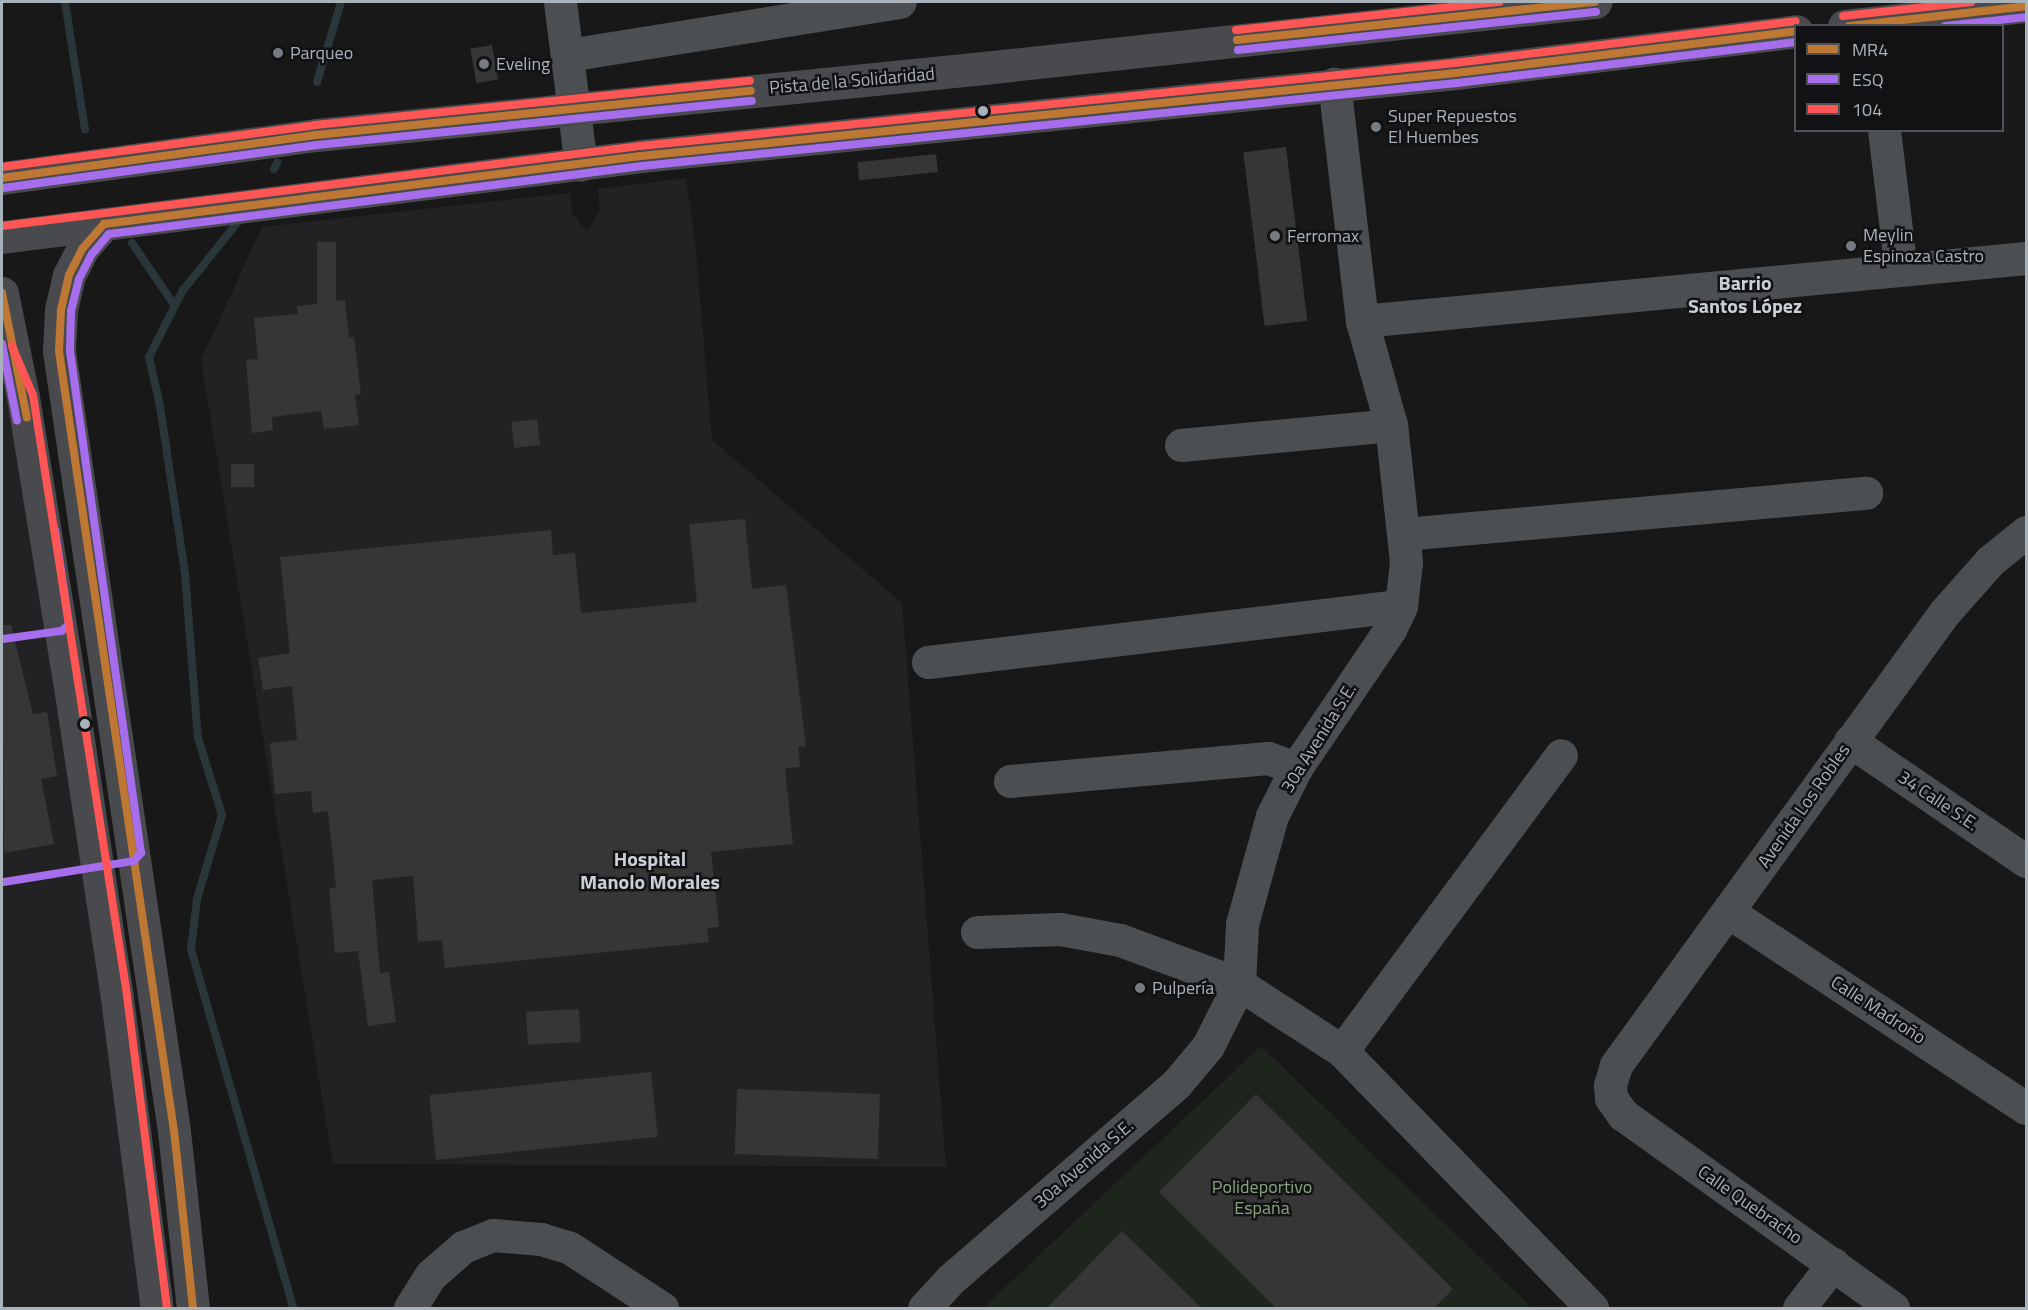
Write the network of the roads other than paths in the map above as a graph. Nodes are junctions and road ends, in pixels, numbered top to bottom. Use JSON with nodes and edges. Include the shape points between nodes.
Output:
{"nodes":[{"id":1,"x":560,"y":2,"type":"edge"},
{"id":2,"x":900,"y":2,"type":"edge"},
{"id":3,"x":1595,"y":2,"type":"edge"},
{"id":4,"x":2026,"y":6,"type":"edge"},
{"id":5,"x":1447,"y":9,"type":"edge"},
{"id":6,"x":791,"y":11,"type":"edge"},
{"id":7,"x":1861,"y":24,"type":"edge"},
{"id":8,"x":1794,"y":31,"type":"edge"},
{"id":9,"x":568,"y":55,"type":"junction"},
{"id":10,"x":1334,"y":84,"type":"junction"},
{"id":11,"x":573,"y":108,"type":"junction"},
{"id":12,"x":1884,"y":132,"type":"edge"},
{"id":13,"x":581,"y":165,"type":"junction"},
{"id":14,"x":2,"y":178,"type":"edge"},
{"id":15,"x":104,"y":224,"type":"junction"},
{"id":16,"x":2,"y":237,"type":"edge"},
{"id":17,"x":2026,"y":258,"type":"edge"},
{"id":18,"x":1902,"y":270,"type":"junction"},
{"id":19,"x":2,"y":292,"type":"edge"},
{"id":20,"x":1362,"y":321,"type":"junction"},
{"id":21,"x":2,"y":350,"type":"edge"},
{"id":22,"x":23,"y":398,"type":"junction"},
{"id":23,"x":1391,"y":425,"type":"junction"},
{"id":24,"x":1181,"y":445,"type":"dead end"},
{"id":25,"x":1866,"y":493,"type":"dead end"},
{"id":26,"x":2026,"y":532,"type":"edge"},
{"id":27,"x":1404,"y":534,"type":"junction"},
{"id":28,"x":1401,"y":606,"type":"junction"},
{"id":29,"x":928,"y":662,"type":"dead end"},
{"id":30,"x":1850,"y":741,"type":"junction"},
{"id":31,"x":1561,"y":755,"type":"dead end"},
{"id":32,"x":1296,"y":768,"type":"junction"},
{"id":33,"x":1010,"y":781,"type":"dead end"},
{"id":34,"x":2026,"y":861,"type":"edge"},
{"id":35,"x":1730,"y":913,"type":"junction"},
{"id":36,"x":977,"y":932,"type":"dead end"},
{"id":37,"x":1239,"y":984,"type":"junction"},
{"id":38,"x":1342,"y":1051,"type":"junction"},
{"id":39,"x":1611,"y":1098,"type":"joint"},
{"id":40,"x":2026,"y":1108,"type":"edge"},
{"id":41,"x":1833,"y":1264,"type":"junction"},
{"id":42,"x":159,"y":1302,"type":"edge"},
{"id":43,"x":193,"y":1308,"type":"edge"},
{"id":44,"x":410,"y":1308,"type":"edge"},
{"id":45,"x":662,"y":1308,"type":"edge"},
{"id":46,"x":924,"y":1308,"type":"edge"},
{"id":47,"x":1592,"y":1308,"type":"edge"},
{"id":48,"x":1799,"y":1308,"type":"edge"},
{"id":49,"x":1893,"y":1308,"type":"edge"}],
"edges":[{"from":1,"to":9,"type":"street"},
{"from":2,"to":6,"type":"street"},
{"from":3,"to":5,"type":"main road","name":"Pista de la Solidaridad"},
{"from":4,"to":7,"type":"main road"},
{"from":5,"to":11,"type":"main road","name":"Pista de la Solidaridad","via":[[974,69]]},
{"from":6,"to":9,"type":"street"},
{"from":8,"to":10,"type":"main road"},
{"from":9,"to":11,"type":"street"},
{"from":10,"to":13,"type":"main road"},
{"from":10,"to":20,"type":"street","name":"30a Avenida S.E."},
{"from":11,"to":13,"type":"street"},
{"from":11,"to":14,"type":"main road","name":"Pista de la Solidaridad","via":[[316,135]]},
{"from":12,"to":18,"type":"street"},
{"from":13,"to":15,"type":"main road"},
{"from":15,"to":16,"type":"main road"},
{"from":15,"to":43,"type":"main road","via":[[83,249],[69,275],[59,351],[174,1131]]},
{"from":17,"to":18,"type":"street"},
{"from":18,"to":20,"type":"street"},
{"from":19,"to":22,"type":"main road"},
{"from":20,"to":23,"type":"street","name":"30a Avenida S.E."},
{"from":21,"to":22,"type":"main road"},
{"from":22,"to":42,"type":"main road","via":[[115,979]]},
{"from":23,"to":24,"type":"street"},
{"from":23,"to":27,"type":"street","name":"30a Avenida S.E."},
{"from":25,"to":27,"type":"street"},
{"from":26,"to":30,"type":"street","name":"Avenida Los Robles","via":[[1990,561],[1944,614]]},
{"from":27,"to":28,"type":"street","name":"30a Avenida S.E.","via":[[1406,562]]},
{"from":28,"to":29,"type":"street"},
{"from":28,"to":32,"type":"street","name":"30a Avenida S.E.","via":[[1390,629]]},
{"from":30,"to":34,"type":"street","name":"34 Calle S.E."},
{"from":30,"to":35,"type":"street","name":"Avenida Los Robles"},
{"from":31,"to":38,"type":"street"},
{"from":32,"to":33,"type":"street","via":[[1268,758]]},
{"from":32,"to":37,"type":"street","name":"30a Avenida S.E.","via":[[1272,816],[1242,924]]},
{"from":35,"to":39,"type":"street","name":"Avenida Los Robles","via":[[1616,1065]]},
{"from":35,"to":40,"type":"street","name":"Calle Madroño"},
{"from":36,"to":37,"type":"street","via":[[1060,929],[1120,940]]},
{"from":37,"to":38,"type":"street"},
{"from":37,"to":46,"type":"street","name":"30a Avenida S.E.","via":[[1208,1046],[1177,1083],[951,1279]]},
{"from":38,"to":47,"type":"street"},
{"from":39,"to":41,"type":"street","name":"Calle Quebracho","via":[[1623,1114]]},
{"from":41,"to":48,"type":"street"},
{"from":41,"to":49,"type":"street","name":"Calle Quebracho"},
{"from":44,"to":45,"type":"street","via":[[430,1275],[463,1247],[493,1235],[541,1239],[570,1248]]}]}
